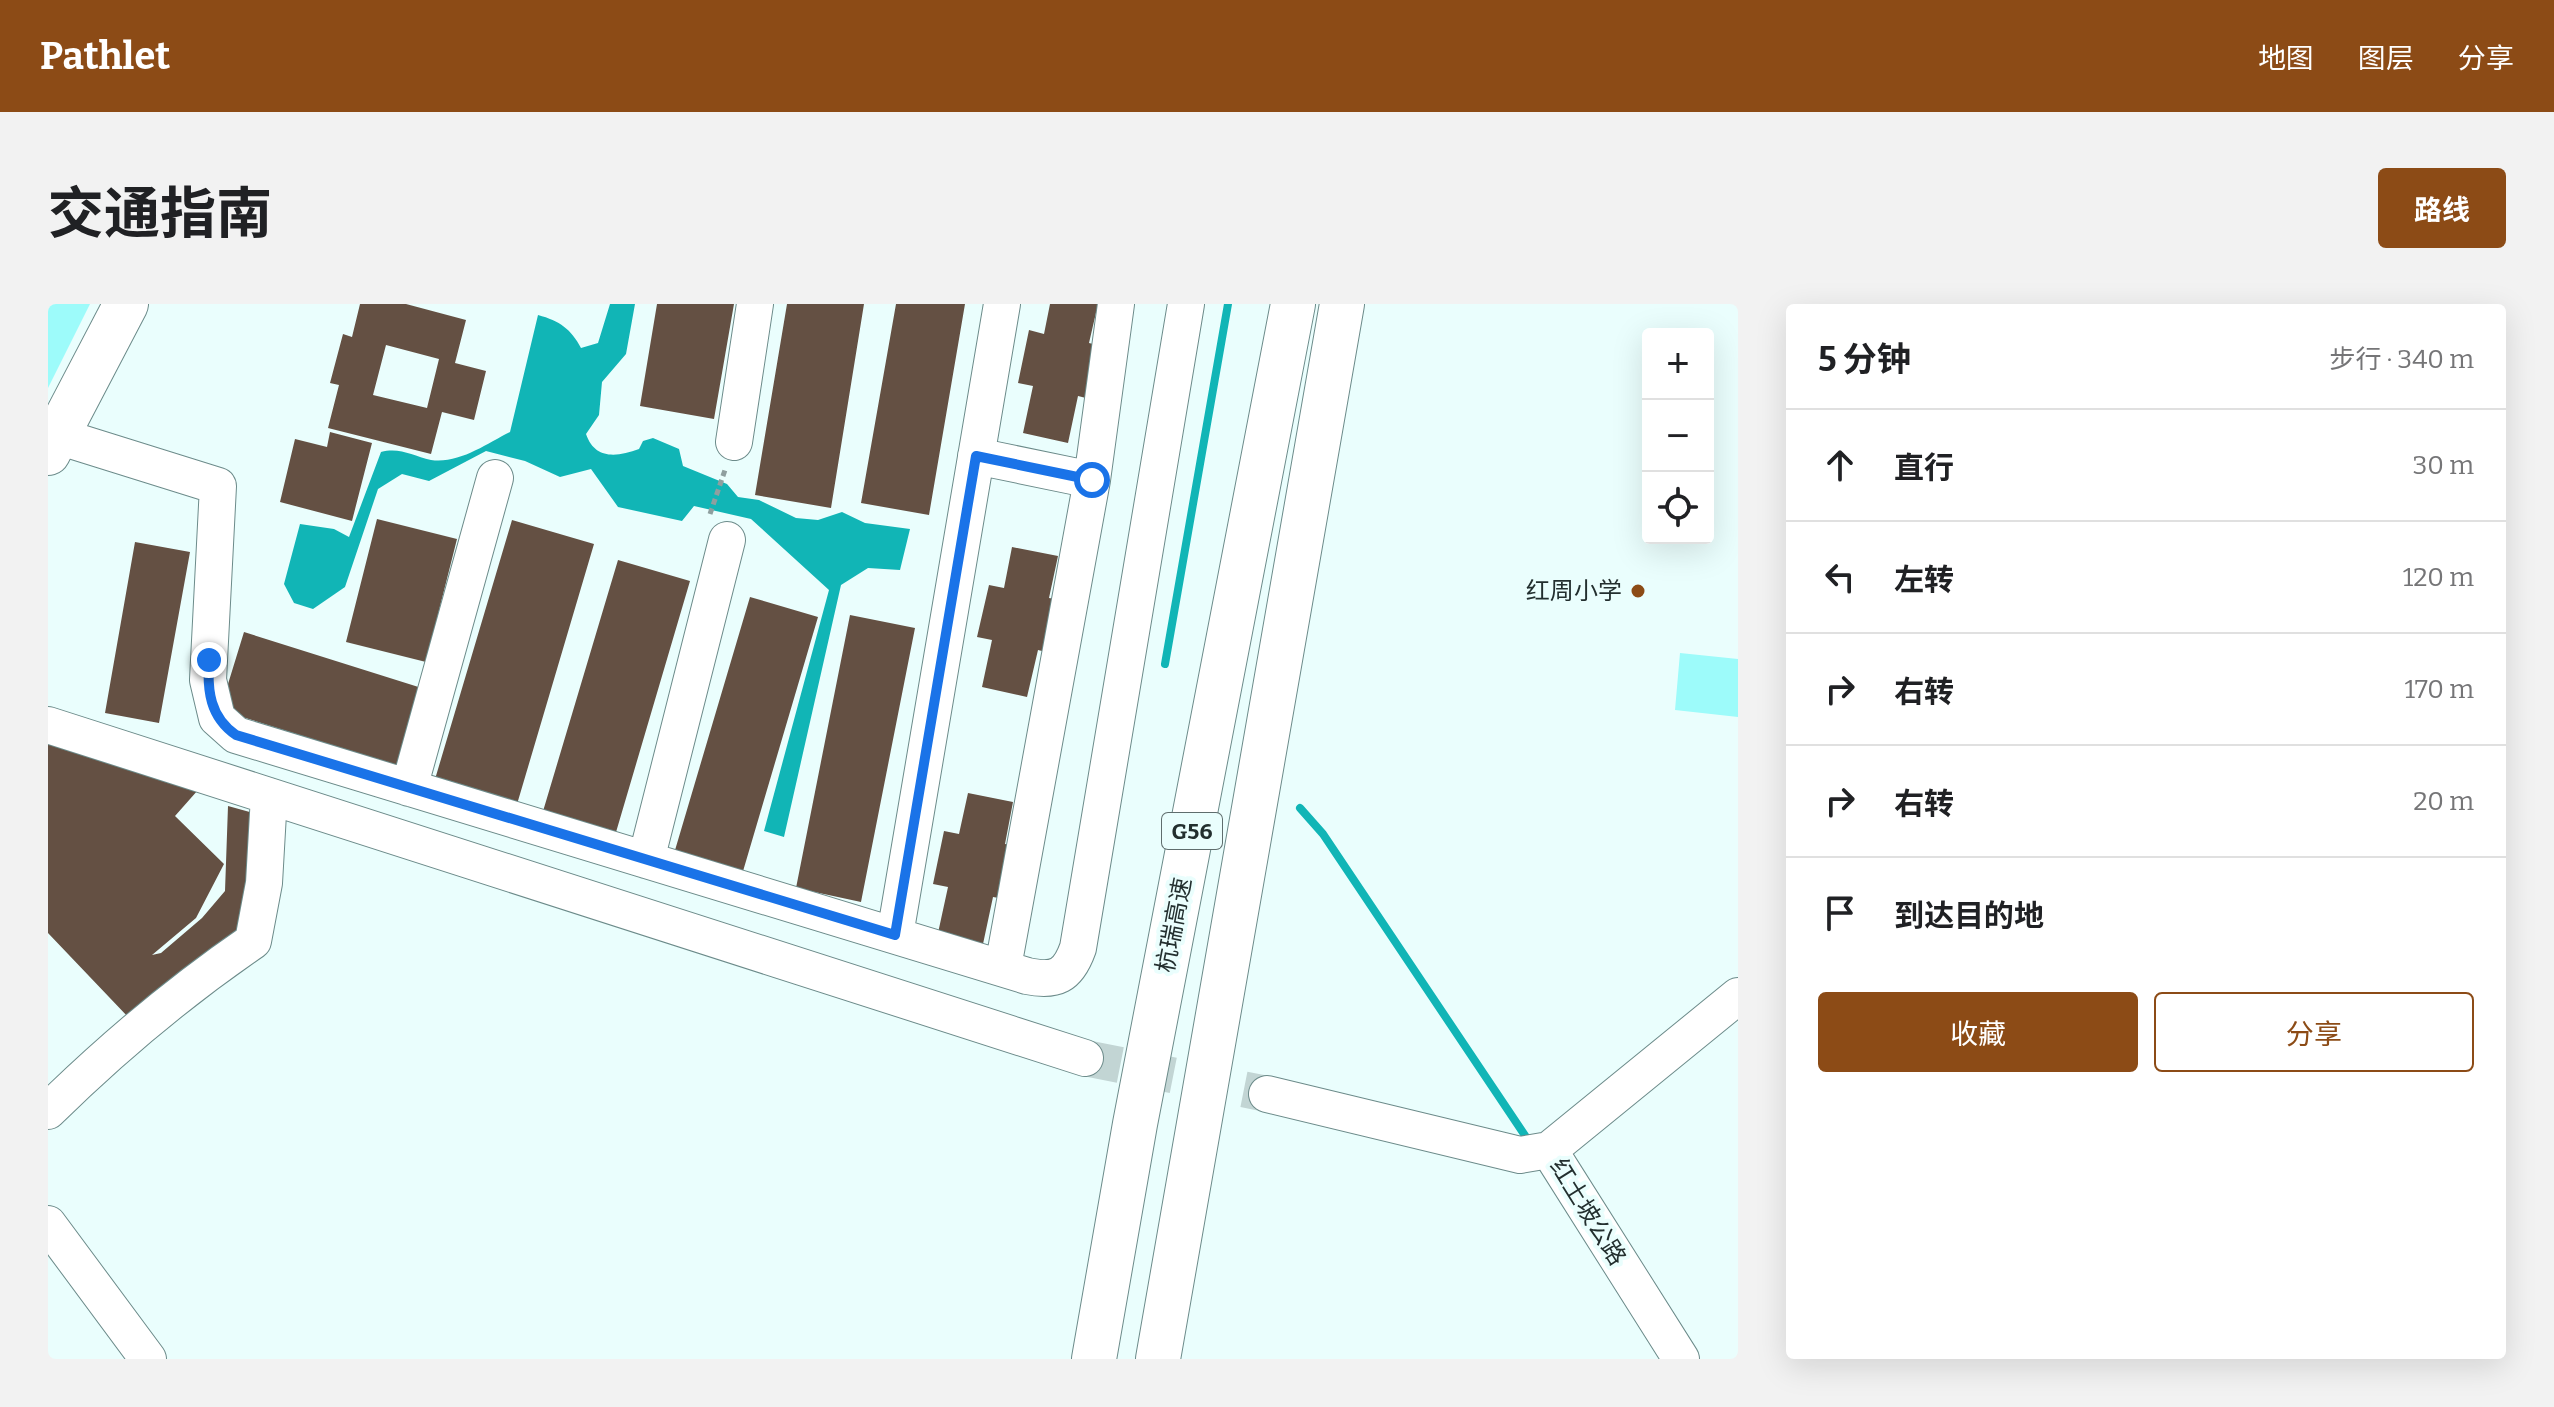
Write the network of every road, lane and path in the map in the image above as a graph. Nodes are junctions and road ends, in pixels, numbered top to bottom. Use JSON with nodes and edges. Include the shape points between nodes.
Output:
{"nodes":[{"id":1,"x":126,"y":304,"type":"edge"},
{"id":2,"x":755,"y":304,"type":"edge"},
{"id":3,"x":1002,"y":304,"type":"edge"},
{"id":4,"x":1116,"y":304,"type":"edge"},
{"id":5,"x":1186,"y":304,"type":"edge"},
{"id":6,"x":1293,"y":304,"type":"edge"},
{"id":7,"x":1342,"y":304,"type":"edge"},
{"id":8,"x":734,"y":442,"type":"dead end"},
{"id":9,"x":53,"y":444,"type":"edge"},
{"id":10,"x":976,"y":456,"type":"junction"},
{"id":11,"x":723,"y":476,"type":"dead end"},
{"id":12,"x":495,"y":478,"type":"dead end"},
{"id":13,"x":1092,"y":480,"type":"junction"},
{"id":14,"x":718,"y":529,"type":"joint"},
{"id":15,"x":48,"y":725,"type":"edge"},
{"id":16,"x":409,"y":788,"type":"junction"},
{"id":17,"x":269,"y":796,"type":"junction"},
{"id":18,"x":646,"y":860,"type":"junction"},
{"id":19,"x":895,"y":935,"type":"junction"},
{"id":20,"x":1003,"y":967,"type":"junction"},
{"id":21,"x":1738,"y":996,"type":"edge"},
{"id":22,"x":1085,"y":1058,"type":"tunnel mouth"},
{"id":23,"x":1267,"y":1094,"type":"tunnel mouth"},
{"id":24,"x":48,"y":1111,"type":"edge"},
{"id":25,"x":1534,"y":1153,"type":"junction"},
{"id":26,"x":48,"y":1224,"type":"edge"},
{"id":27,"x":148,"y":1359,"type":"edge"},
{"id":28,"x":1094,"y":1359,"type":"edge"},
{"id":29,"x":1158,"y":1359,"type":"edge"},
{"id":30,"x":1681,"y":1359,"type":"edge"}],
"edges":[{"from":1,"to":9,"type":"main road"},
{"from":2,"to":8,"type":"street"},
{"from":3,"to":10,"type":"street"},
{"from":4,"to":13,"type":"street"},
{"from":5,"to":20,"type":"street","via":[[1078,948],[1063,976],[1042,979]]},
{"from":6,"to":28,"type":"main road","name":"杭瑞高速","number":"G56"},
{"from":7,"to":29,"type":"main road","number":"G56"},
{"from":9,"to":16,"type":"street","via":[[218,486],[208,680],[213,708],[225,728]]},
{"from":10,"to":13,"type":"street"},
{"from":10,"to":19,"type":"street"},
{"from":11,"to":14,"type":"path"},
{"from":12,"to":16,"type":"street"},
{"from":13,"to":20,"type":"street"},
{"from":14,"to":18,"type":"street"},
{"from":15,"to":17,"type":"street"},
{"from":16,"to":18,"type":"street"},
{"from":17,"to":22,"type":"street"},
{"from":17,"to":24,"type":"street","via":[[264,883],[253,941],[205,974]]},
{"from":18,"to":19,"type":"street"},
{"from":19,"to":20,"type":"street"},
{"from":21,"to":25,"type":"street","name":"红土坡公路"},
{"from":23,"to":25,"type":"street"},
{"from":25,"to":30,"type":"street","name":"红土坡公路"},
{"from":26,"to":27,"type":"street"}]}
